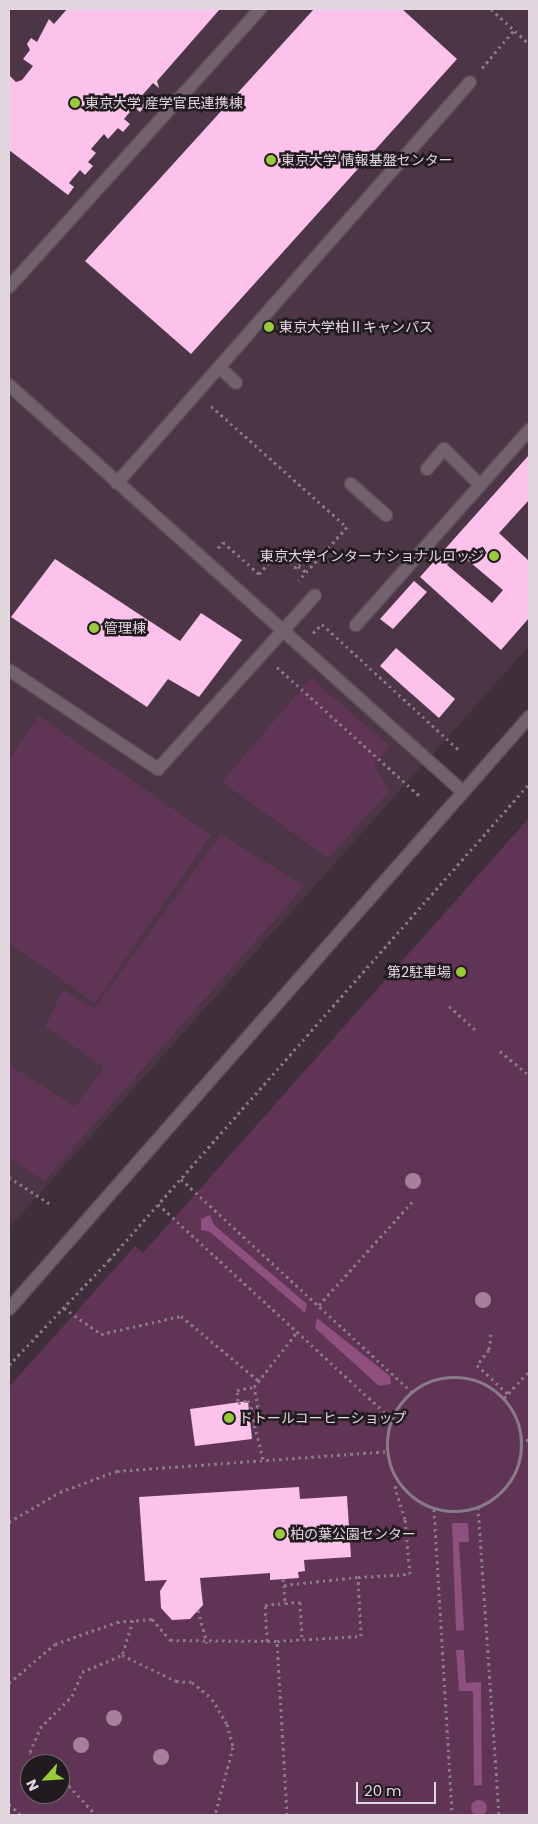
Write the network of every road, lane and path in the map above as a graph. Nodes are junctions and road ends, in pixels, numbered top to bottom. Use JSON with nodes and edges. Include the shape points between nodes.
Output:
{"nodes":[{"id":1,"x":260,"y":9,"type":"edge"},
{"id":2,"x":491,"y":9,"type":"edge"},
{"id":3,"x":514,"y":30,"type":"junction"},
{"id":4,"x":529,"y":44,"type":"edge"},
{"id":5,"x":470,"y":82,"type":"joint"},
{"id":6,"x":9,"y":287,"type":"edge"},
{"id":7,"x":218,"y":368,"type":"junction"},
{"id":8,"x":236,"y":383,"type":"dead end"},
{"id":9,"x":9,"y":385,"type":"edge"},
{"id":10,"x":205,"y":413,"type":"dead end"},
{"id":11,"x":529,"y":430,"type":"edge"},
{"id":12,"x":427,"y":469,"type":"dead end"},
{"id":13,"x":117,"y":483,"type":"junction"},
{"id":14,"x":351,"y":484,"type":"dead end"},
{"id":15,"x":480,"y":485,"type":"junction"},
{"id":16,"x":386,"y":515,"type":"dead end"},
{"id":17,"x":217,"y":548,"type":"dead end"},
{"id":18,"x":284,"y":553,"type":"junction"},
{"id":19,"x":298,"y":566,"type":"junction"},
{"id":20,"x":306,"y":572,"type":"junction"},
{"id":21,"x":295,"y":585,"type":"dead end"},
{"id":22,"x":315,"y":595,"type":"dead end"},
{"id":23,"x":356,"y":624,"type":"dead end"},
{"id":24,"x":309,"y":630,"type":"dead end"},
{"id":25,"x":283,"y":632,"type":"junction"},
{"id":26,"x":263,"y":654,"type":"junction"},
{"id":27,"x":9,"y":670,"type":"edge"},
{"id":28,"x":529,"y":717,"type":"edge"},
{"id":29,"x":460,"y":751,"type":"dead end"},
{"id":30,"x":529,"y":784,"type":"edge"},
{"id":31,"x":462,"y":791,"type":"junction"},
{"id":32,"x":421,"y":797,"type":"dead end"},
{"id":33,"x":449,"y":1006,"type":"dead end"},
{"id":34,"x":478,"y":1032,"type":"dead end"},
{"id":35,"x":500,"y":1051,"type":"dead end"},
{"id":36,"x":529,"y":1075,"type":"edge"},
{"id":37,"x":9,"y":1177,"type":"edge"},
{"id":38,"x":181,"y":1179,"type":"junction"},
{"id":39,"x":412,"y":1202,"type":"dead end"},
{"id":40,"x":49,"y":1203,"type":"dead end"},
{"id":41,"x":158,"y":1204,"type":"junction"},
{"id":42,"x":319,"y":1305,"type":"junction"},
{"id":43,"x":64,"y":1308,"type":"junction"},
{"id":44,"x":9,"y":1310,"type":"edge"},
{"id":45,"x":297,"y":1332,"type":"junction"},
{"id":46,"x":492,"y":1334,"type":"dead end"},
{"id":47,"x":9,"y":1365,"type":"edge"},
{"id":48,"x":529,"y":1371,"type":"edge"},
{"id":49,"x":259,"y":1380,"type":"junction"},
{"id":50,"x":254,"y":1387,"type":"junction"},
{"id":51,"x":411,"y":1391,"type":"junction"},
{"id":52,"x":508,"y":1394,"type":"junction"},
{"id":53,"x":504,"y":1398,"type":"junction"},
{"id":54,"x":250,"y":1408,"type":"junction"},
{"id":55,"x":391,"y":1418,"type":"junction"},
{"id":56,"x":520,"y":1440,"type":"junction"},
{"id":57,"x":529,"y":1440,"type":"edge"},
{"id":58,"x":387,"y":1451,"type":"junction"},
{"id":59,"x":263,"y":1459,"type":"junction"},
{"id":60,"x":398,"y":1482,"type":"junction"},
{"id":61,"x":478,"y":1508,"type":"junction"},
{"id":62,"x":434,"y":1509,"type":"junction"},
{"id":63,"x":9,"y":1522,"type":"edge"},
{"id":64,"x":358,"y":1577,"type":"junction"},
{"id":65,"x":283,"y":1579,"type":"dead end"},
{"id":66,"x":284,"y":1585,"type":"junction"},
{"id":67,"x":285,"y":1603,"type":"junction"},
{"id":68,"x":198,"y":1610,"type":"dead end"},
{"id":69,"x":133,"y":1620,"type":"junction"},
{"id":70,"x":302,"y":1639,"type":"junction"},
{"id":71,"x":267,"y":1641,"type":"junction"},
{"id":72,"x":277,"y":1641,"type":"junction"},
{"id":73,"x":207,"y":1642,"type":"junction"},
{"id":74,"x":122,"y":1655,"type":"junction"},
{"id":75,"x":9,"y":1683,"type":"edge"},
{"id":76,"x":31,"y":1754,"type":"edge"},
{"id":77,"x":70,"y":1787,"type":"edge"},
{"id":78,"x":9,"y":1804,"type":"edge"},
{"id":79,"x":21,"y":1815,"type":"edge"},
{"id":80,"x":96,"y":1815,"type":"edge"},
{"id":81,"x":106,"y":1815,"type":"edge"},
{"id":82,"x":118,"y":1815,"type":"edge"},
{"id":83,"x":215,"y":1815,"type":"edge"},
{"id":84,"x":287,"y":1815,"type":"edge"},
{"id":85,"x":452,"y":1815,"type":"edge"},
{"id":86,"x":499,"y":1815,"type":"edge"}],
"edges":[{"from":1,"to":6,"type":"street"},
{"from":2,"to":3,"type":"path"},
{"from":3,"to":4,"type":"path"},
{"from":3,"to":5,"type":"path"},
{"from":5,"to":7,"type":"street"},
{"from":7,"to":8,"type":"street"},
{"from":7,"to":13,"type":"street"},
{"from":9,"to":13,"type":"street"},
{"from":10,"to":20,"type":"path","via":[[211,406],[347,527]]},
{"from":11,"to":15,"type":"street"},
{"from":12,"to":15,"type":"street","via":[[444,449]]},
{"from":13,"to":25,"type":"street"},
{"from":14,"to":16,"type":"street"},
{"from":15,"to":23,"type":"street"},
{"from":17,"to":18,"type":"path","via":[[223,542],[259,574],[280,549]]},
{"from":18,"to":19,"type":"path","via":[[282,556]]},
{"from":18,"to":19,"type":"path","via":[[301,563]]},
{"from":19,"to":20,"type":"path"},
{"from":20,"to":21,"type":"path"},
{"from":22,"to":25,"type":"street"},
{"from":24,"to":29,"type":"path","via":[[313,633],[322,624]]},
{"from":25,"to":26,"type":"street"},
{"from":25,"to":31,"type":"street"},
{"from":26,"to":27,"type":"street","via":[[158,769]]},
{"from":26,"to":32,"type":"path"},
{"from":28,"to":31,"type":"street"},
{"from":30,"to":38,"type":"path"},
{"from":31,"to":44,"type":"street"},
{"from":33,"to":34,"type":"path"},
{"from":35,"to":36,"type":"path"},
{"from":37,"to":40,"type":"path"},
{"from":38,"to":41,"type":"path"},
{"from":38,"to":42,"type":"path"},
{"from":39,"to":42,"type":"path"},
{"from":41,"to":43,"type":"path"},
{"from":41,"to":45,"type":"path"},
{"from":42,"to":51,"type":"path"},
{"from":43,"to":47,"type":"path"},
{"from":43,"to":49,"type":"path","via":[[101,1334],[181,1316]]},
{"from":45,"to":49,"type":"path"},
{"from":45,"to":55,"type":"path"},
{"from":46,"to":52,"type":"path","via":[[489,1350],[477,1365]]},
{"from":48,"to":52,"type":"path"},
{"from":49,"to":50,"type":"path"},
{"from":50,"to":54,"type":"path","via":[[258,1407]]},
{"from":50,"to":54,"type":"path","via":[[237,1390],[238,1402],[248,1400]]},
{"from":51,"to":53,"type":"path","via":[[432,1380],[457,1375],[481,1382]]},
{"from":51,"to":55,"type":"path"},
{"from":52,"to":53,"type":"path"},
{"from":53,"to":56,"type":"path","via":[[517,1416]]},
{"from":54,"to":59,"type":"path"},
{"from":55,"to":58,"type":"path"},
{"from":56,"to":57,"type":"path"},
{"from":56,"to":61,"type":"path","via":[[509,1485]]},
{"from":58,"to":59,"type":"path"},
{"from":58,"to":60,"type":"path"},
{"from":59,"to":63,"type":"path","via":[[117,1470],[60,1492]]},
{"from":60,"to":62,"type":"path","via":[[417,1502]]},
{"from":60,"to":64,"type":"path","via":[[395,1488],[405,1519],[410,1574]]},
{"from":61,"to":62,"type":"path","via":[[456,1513]]},
{"from":61,"to":86,"type":"path"},
{"from":62,"to":85,"type":"path"},
{"from":64,"to":66,"type":"path"},
{"from":64,"to":70,"type":"path","via":[[361,1636]]},
{"from":65,"to":66,"type":"path"},
{"from":66,"to":67,"type":"path"},
{"from":67,"to":70,"type":"path","via":[[300,1602]]},
{"from":67,"to":71,"type":"path","via":[[265,1605]]},
{"from":68,"to":73,"type":"path"},
{"from":69,"to":73,"type":"path","via":[[152,1619],[170,1640]]},
{"from":69,"to":74,"type":"path"},
{"from":69,"to":75,"type":"path","via":[[71,1635],[36,1656]]},
{"from":70,"to":72,"type":"path"},
{"from":71,"to":72,"type":"path"},
{"from":71,"to":73,"type":"path"},
{"from":72,"to":84,"type":"path"},
{"from":74,"to":76,"type":"path","via":[[82,1672],[72,1696],[40,1728]]},
{"from":74,"to":83,"type":"path","via":[[176,1681],[192,1682],[212,1699],[228,1724],[233,1748]]},
{"from":77,"to":80,"type":"path"},
{"from":78,"to":79,"type":"path"},
{"from":81,"to":82,"type":"path"}]}
